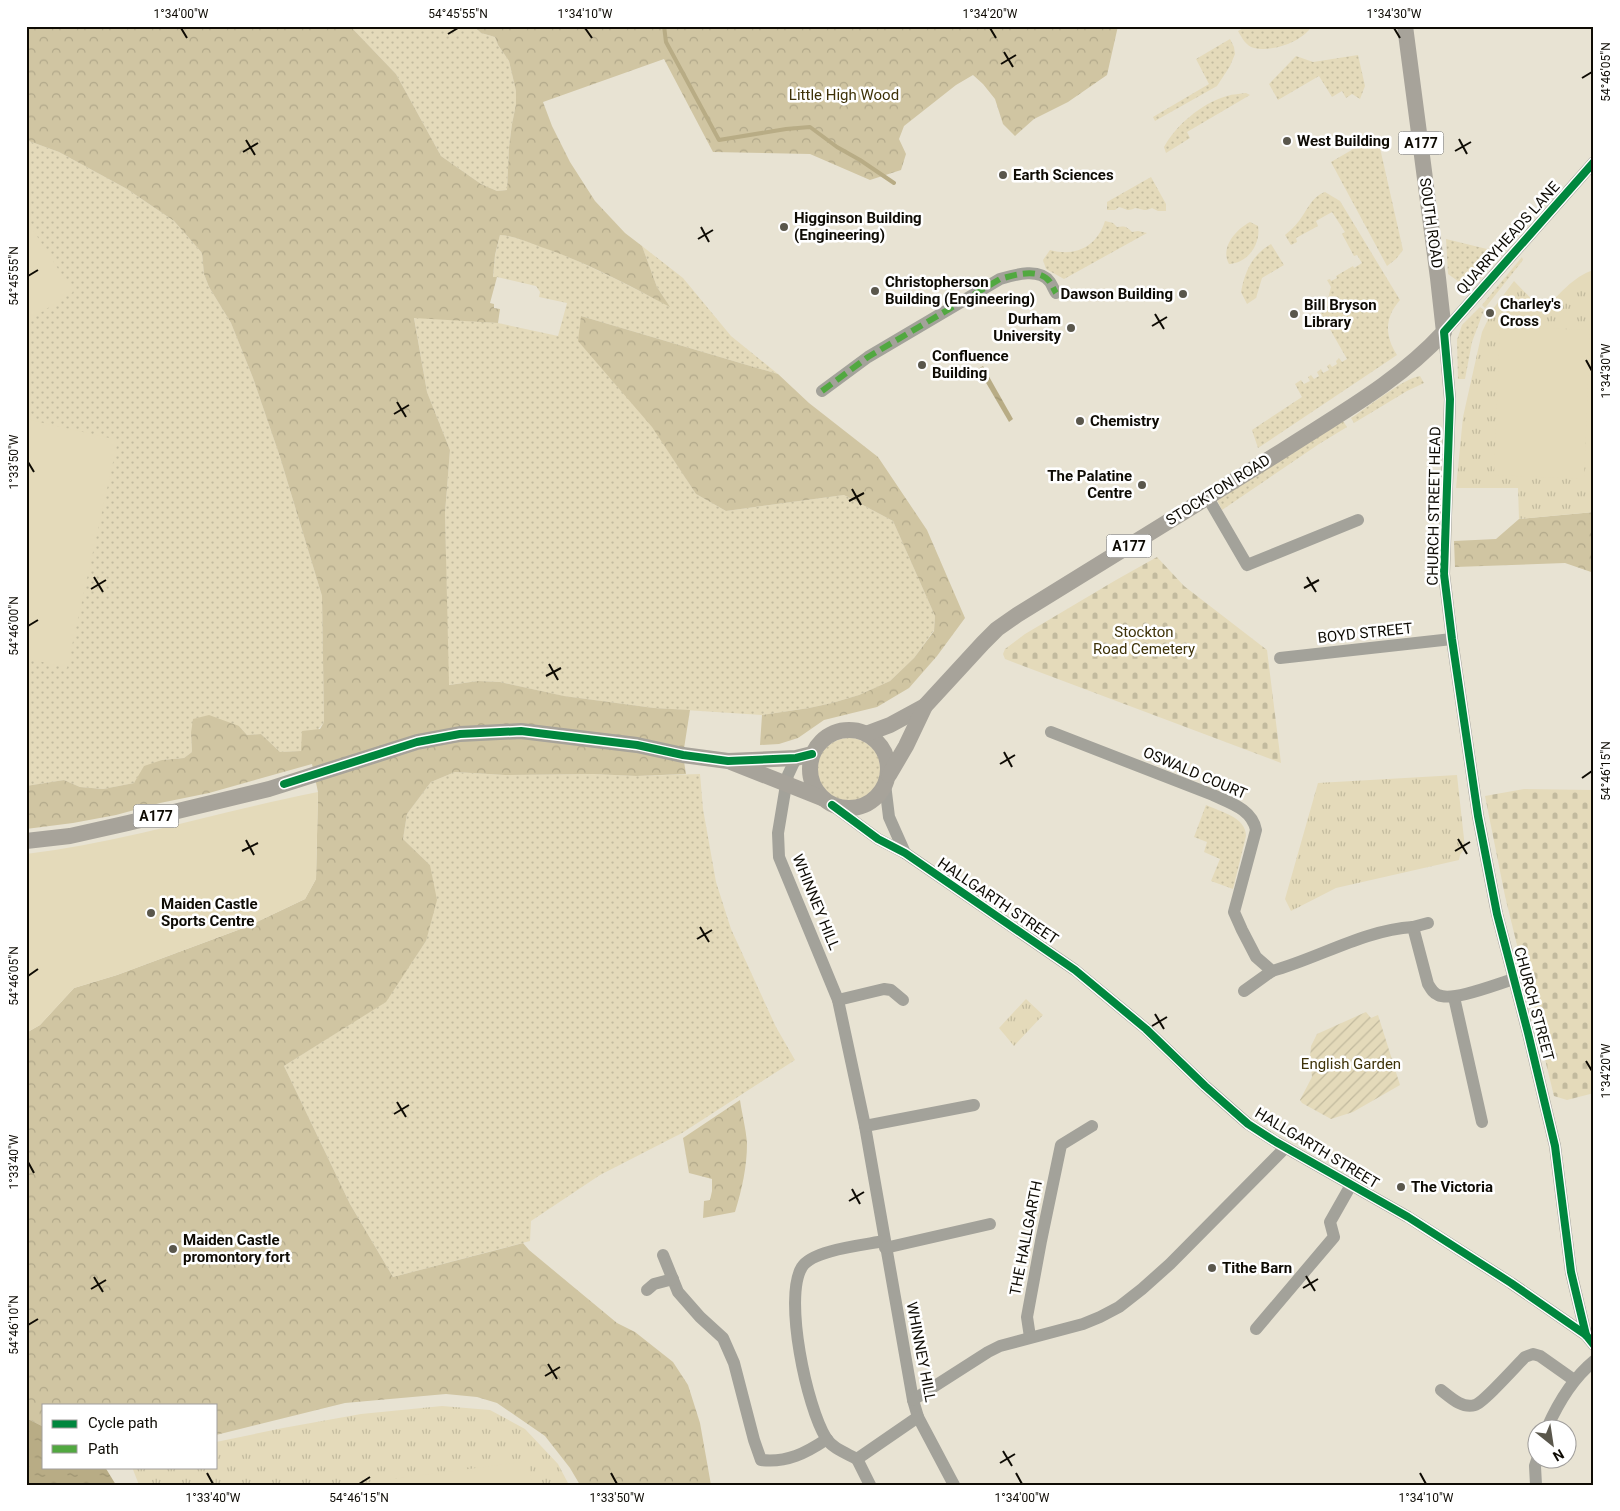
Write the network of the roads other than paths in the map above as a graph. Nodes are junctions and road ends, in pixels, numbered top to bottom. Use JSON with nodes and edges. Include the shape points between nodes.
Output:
{"nodes":[{"id":1,"x":1405,"y":26,"type":"edge"},
{"id":2,"x":1594,"y":162,"type":"edge"},
{"id":3,"x":1056,"y":293,"type":"dead end"},
{"id":4,"x":1444,"y":332,"type":"junction"},
{"id":5,"x":822,"y":391,"type":"dead end"},
{"id":6,"x":1208,"y":498,"type":"junction"},
{"id":7,"x":1358,"y":520,"type":"dead end"},
{"id":8,"x":1452,"y":639,"type":"junction"},
{"id":9,"x":1280,"y":658,"type":"dead end"},
{"id":10,"x":1458,"y":680,"type":"joint"},
{"id":11,"x":925,"y":706,"type":"junction"},
{"id":12,"x":1051,"y":732,"type":"dead end"},
{"id":13,"x":866,"y":734,"type":"junction"},
{"id":14,"x":804,"y":756,"type":"junction"},
{"id":15,"x":728,"y":761,"type":"junction"},
{"id":16,"x":887,"y":779,"type":"junction"},
{"id":17,"x":786,"y":785,"type":"junction"},
{"id":18,"x":827,"y":802,"type":"junction"},
{"id":19,"x":26,"y":841,"type":"edge"},
{"id":20,"x":905,"y":853,"type":"junction"},
{"id":21,"x":1428,"y":923,"type":"dead end"},
{"id":22,"x":1413,"y":927,"type":"junction"},
{"id":23,"x":1272,"y":970,"type":"junction"},
{"id":24,"x":1514,"y":979,"type":"junction"},
{"id":25,"x":1244,"y":991,"type":"dead end"},
{"id":26,"x":1454,"y":997,"type":"junction"},
{"id":27,"x":838,"y":1000,"type":"junction"},
{"id":28,"x":904,"y":1000,"type":"dead end"},
{"id":29,"x":974,"y":1105,"type":"dead end"},
{"id":30,"x":1482,"y":1122,"type":"dead end"},
{"id":31,"x":864,"y":1126,"type":"junction"},
{"id":32,"x":1092,"y":1126,"type":"dead end"},
{"id":33,"x":1285,"y":1148,"type":"junction"},
{"id":34,"x":1351,"y":1185,"type":"junction"},
{"id":35,"x":990,"y":1224,"type":"dead end"},
{"id":36,"x":884,"y":1244,"type":"junction"},
{"id":37,"x":663,"y":1255,"type":"dead end"},
{"id":38,"x":673,"y":1279,"type":"junction"},
{"id":39,"x":647,"y":1290,"type":"dead end"},
{"id":40,"x":1256,"y":1329,"type":"dead end"},
{"id":41,"x":1030,"y":1337,"type":"junction"},
{"id":42,"x":1590,"y":1340,"type":"edge"},
{"id":43,"x":1594,"y":1361,"type":"edge"},
{"id":44,"x":1574,"y":1380,"type":"junction"},
{"id":45,"x":1441,"y":1390,"type":"dead end"},
{"id":46,"x":913,"y":1400,"type":"junction"},
{"id":47,"x":918,"y":1417,"type":"junction"},
{"id":48,"x":1551,"y":1418,"type":"edge"},
{"id":49,"x":827,"y":1439,"type":"junction"},
{"id":50,"x":857,"y":1459,"type":"junction"},
{"id":51,"x":1535,"y":1468,"type":"edge"},
{"id":52,"x":870,"y":1485,"type":"edge"},
{"id":53,"x":954,"y":1485,"type":"edge"},
{"id":54,"x":1536,"y":1485,"type":"edge"}],
"edges":[{"from":1,"to":4,"type":"main road","name":"SOUTH ROAD","number":"A177"},
{"from":2,"to":4,"type":"street","name":"QUARRYHEADS LANE"},
{"from":3,"to":5,"type":"street","via":[[1042,276],[1016,274],[1000,279],[868,357]]},
{"from":4,"to":6,"type":"main road","name":"STOCKTON ROAD","number":"A177","via":[[1415,361],[1378,389]]},
{"from":4,"to":8,"type":"street","name":"CHURCH STREET HEAD","via":[[1450,399],[1444,574]]},
{"from":6,"to":7,"type":"street","via":[[1247,565]]},
{"from":6,"to":11,"type":"main road","name":"STOCKTON ROAD","number":"A177","via":[[1006,623],[983,642]]},
{"from":8,"to":9,"type":"street","name":"BOYD STREET"},
{"from":8,"to":10,"type":"street","name":"CHURCH STREET HEAD"},
{"from":10,"to":24,"type":"street","name":"CHURCH STREET","via":[[1478,816],[1497,914]]},
{"from":11,"to":13,"type":"main road","name":"STOCKTON ROAD","number":"A177"},
{"from":11,"to":16,"type":"main road","name":"STOCKTON ROAD"},
{"from":12,"to":23,"type":"street","name":"OSWALD COURT","via":[[1213,795],[1250,815],[1256,830],[1234,912],[1256,957]]},
{"from":13,"to":14,"type":"main road","via":[[854,730],[829,735]]},
{"from":13,"to":16,"type":"main road","via":[[883,751]]},
{"from":14,"to":15,"type":"main road","number":"A177"},
{"from":14,"to":17,"type":"street","name":"WHINNEY HILL","via":[[788,775]]},
{"from":14,"to":18,"type":"main road","via":[[814,789]]},
{"from":15,"to":17,"type":"main road","number":"A177"},
{"from":15,"to":19,"type":"main road","number":"A177","via":[[522,730],[460,734],[417,742],[231,798],[90,832]]},
{"from":16,"to":18,"type":"main road","via":[[880,794],[858,807],[845,808]]},
{"from":16,"to":20,"type":"street","via":[[889,817]]},
{"from":17,"to":18,"type":"main road","number":"A177"},
{"from":17,"to":27,"type":"street","name":"WHINNEY HILL","via":[[778,833],[779,857]]},
{"from":18,"to":20,"type":"street","name":"HALLGARTH STREET","via":[[878,839]]},
{"from":20,"to":33,"type":"street","name":"HALLGARTH STREET","via":[[1075,970],[1146,1029],[1248,1124]]},
{"from":21,"to":22,"type":"street"},
{"from":22,"to":23,"type":"street","via":[[1380,934]]},
{"from":22,"to":26,"type":"street","via":[[1428,984],[1440,996]]},
{"from":23,"to":25,"type":"street"},
{"from":24,"to":26,"type":"street"},
{"from":24,"to":42,"type":"street","name":"CHURCH STREET","via":[[1555,1146],[1571,1272]]},
{"from":26,"to":30,"type":"street"},
{"from":27,"to":28,"type":"street","via":[[884,989]]},
{"from":27,"to":31,"type":"street","name":"WHINNEY HILL"},
{"from":29,"to":31,"type":"street"},
{"from":31,"to":36,"type":"street","name":"WHINNEY HILL"},
{"from":32,"to":41,"type":"street","name":"THE HALLGARTH","via":[[1056,1148],[1027,1317]]},
{"from":33,"to":34,"type":"street","name":"HALLGARTH STREET"},
{"from":33,"to":41,"type":"street","via":[[1199,1236],[1118,1307],[1082,1324]]},
{"from":34,"to":40,"type":"street","via":[[1330,1222],[1334,1237]]},
{"from":34,"to":42,"type":"street","name":"HALLGARTH STREET","via":[[1462,1251]]},
{"from":35,"to":36,"type":"street"},
{"from":36,"to":46,"type":"street","name":"WHINNEY HILL"},
{"from":36,"to":49,"type":"street","via":[[810,1258],[796,1282],[797,1345],[817,1421]]},
{"from":37,"to":38,"type":"street"},
{"from":38,"to":39,"type":"street","via":[[654,1284]]},
{"from":38,"to":49,"type":"street","via":[[678,1292],[723,1338],[734,1363],[761,1460],[776,1461],[807,1452]]},
{"from":41,"to":46,"type":"street","via":[[988,1352]]},
{"from":43,"to":44,"type":"street"},
{"from":44,"to":45,"type":"street","via":[[1533,1354],[1525,1357],[1475,1405],[1463,1405]]},
{"from":44,"to":48,"type":"street"},
{"from":46,"to":47,"type":"street","name":"WHINNEY HILL"},
{"from":47,"to":50,"type":"street"},
{"from":47,"to":53,"type":"street","name":"WHINNEY HILL"},
{"from":49,"to":50,"type":"street"},
{"from":50,"to":52,"type":"street"},
{"from":51,"to":54,"type":"street"}]}
